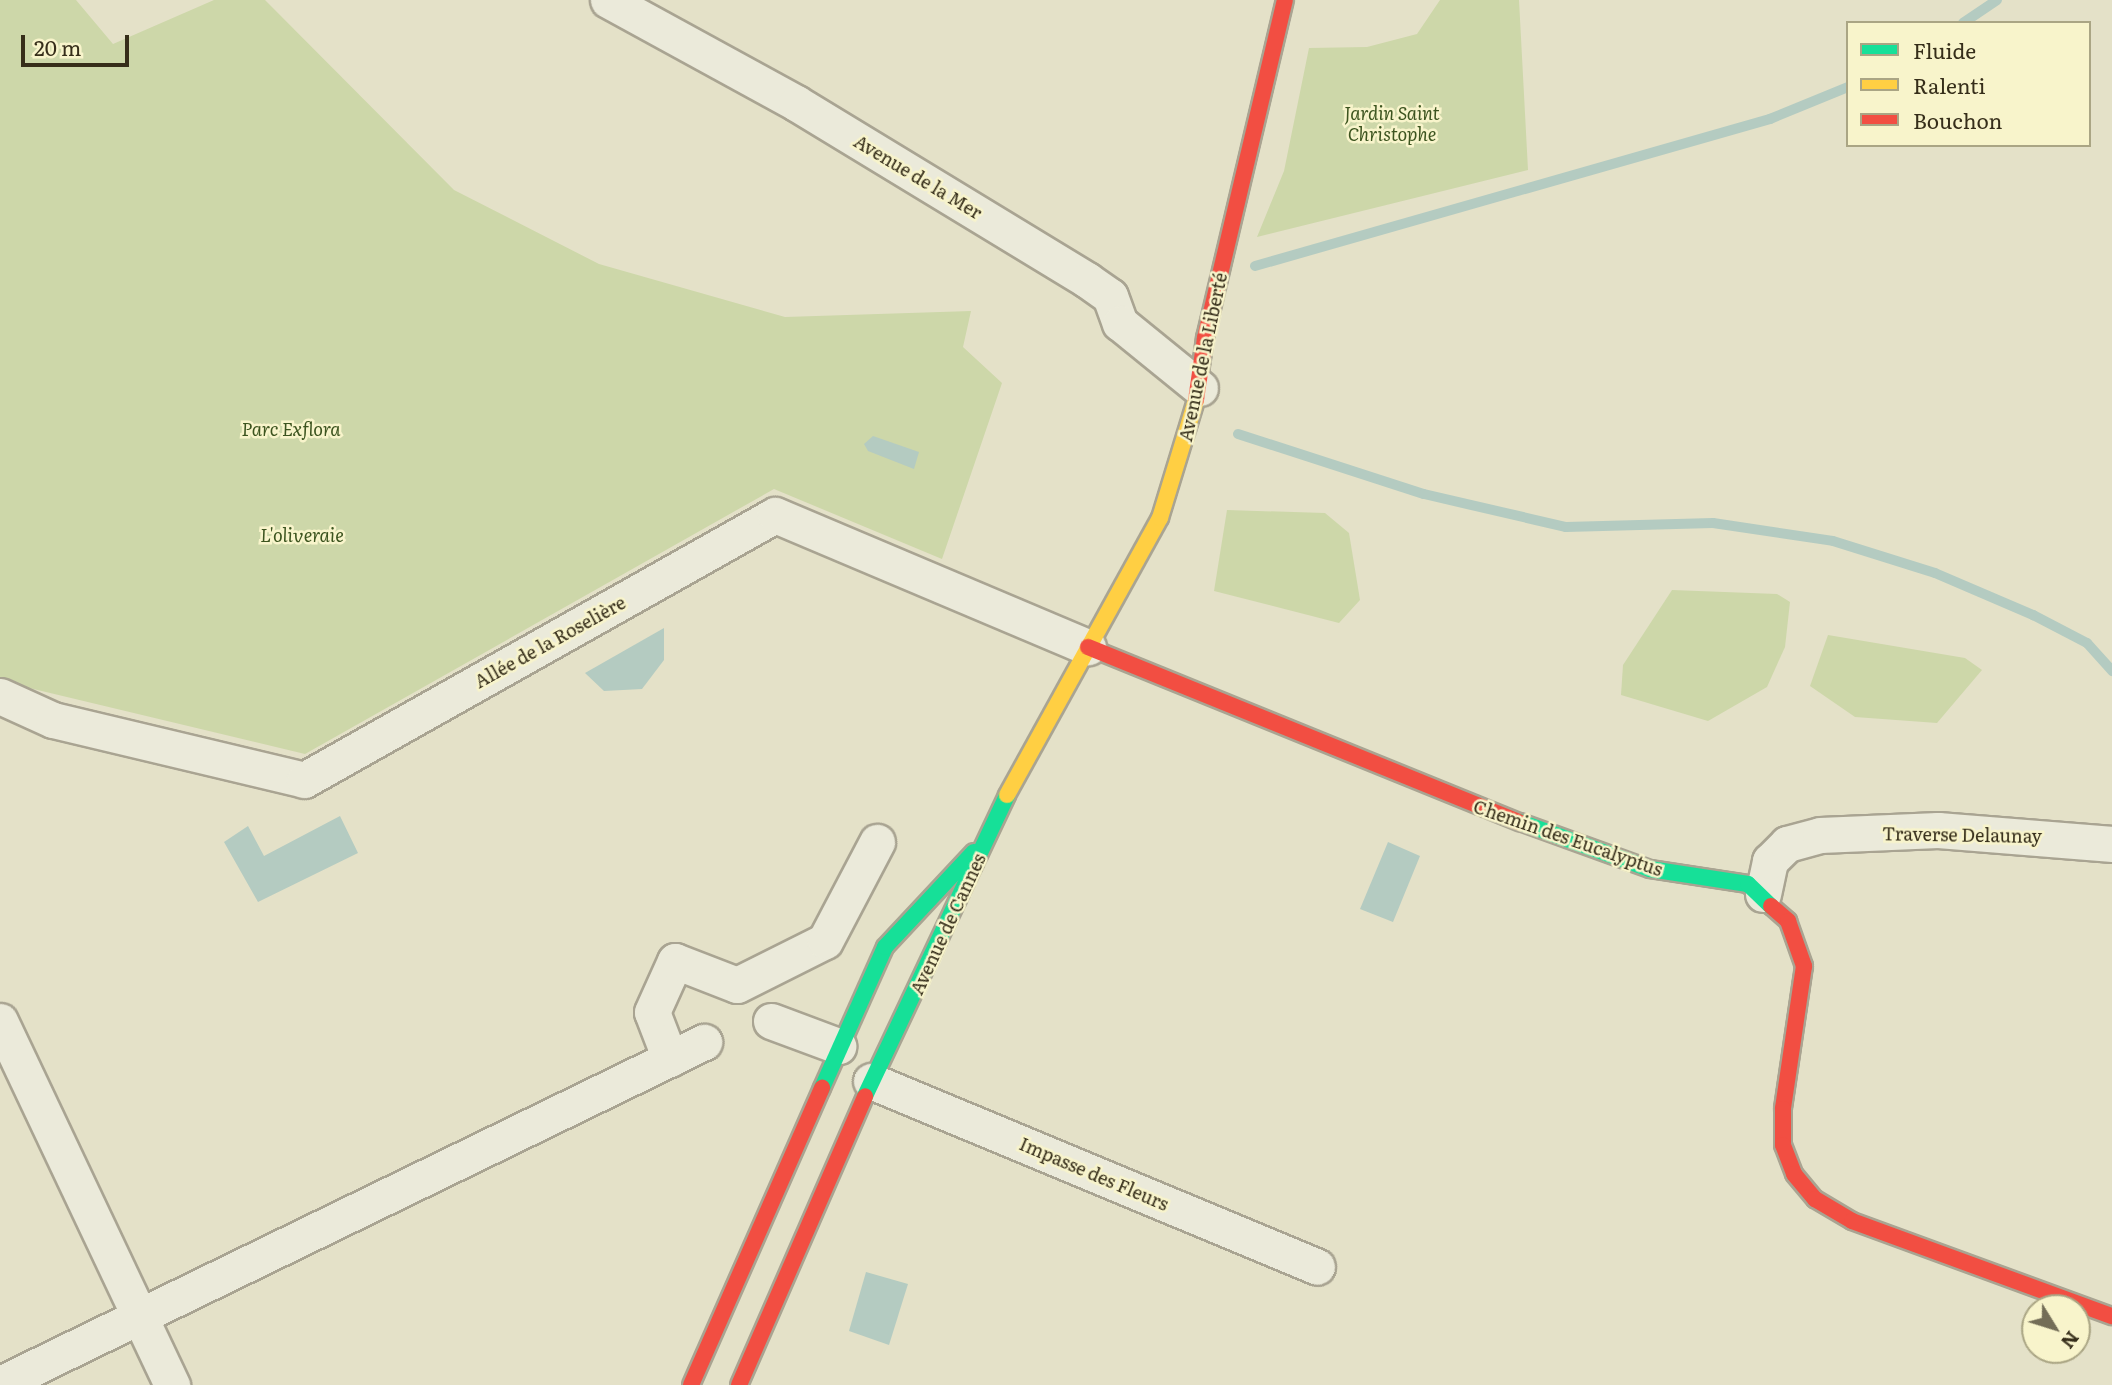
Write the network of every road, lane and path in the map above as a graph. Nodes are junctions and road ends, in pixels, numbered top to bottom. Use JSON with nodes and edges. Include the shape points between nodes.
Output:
{"nodes":[{"id":1,"x":608,"y":0,"type":"edge"},
{"id":2,"x":1285,"y":0,"type":"edge"},
{"id":3,"x":1200,"y":388,"type":"junction"},
{"id":4,"x":1088,"y":647,"type":"junction"},
{"id":5,"x":0,"y":696,"type":"edge"},
{"id":6,"x":877,"y":842,"type":"dead end"},
{"id":7,"x":986,"y":842,"type":"junction"},
{"id":8,"x":2112,"y":844,"type":"edge"},
{"id":9,"x":1763,"y":894,"type":"junction"},
{"id":10,"x":0,"y":1021,"type":"edge"},
{"id":11,"x":771,"y":1021,"type":"dead end"},
{"id":12,"x":704,"y":1042,"type":"dead end"},
{"id":13,"x":838,"y":1046,"type":"junction"},
{"id":14,"x":670,"y":1059,"type":"junction"},
{"id":15,"x":871,"y":1082,"type":"junction"},
{"id":16,"x":1317,"y":1267,"type":"dead end"},
{"id":17,"x":139,"y":1316,"type":"junction"},
{"id":18,"x":2112,"y":1316,"type":"edge"},
{"id":19,"x":0,"y":1384,"type":"edge"},
{"id":20,"x":172,"y":1385,"type":"edge"},
{"id":21,"x":691,"y":1385,"type":"edge"},
{"id":22,"x":739,"y":1385,"type":"edge"}],
"edges":[{"from":1,"to":3,"type":"street","name":"Avenue de la Mer","via":[[796,103],[1110,296],[1120,323]]},
{"from":2,"to":3,"type":"main road","name":"Avenue de la Liberté","via":[[1205,338]]},
{"from":3,"to":4,"type":"main road","name":"Avenue de la Liberté","via":[[1160,518]]},
{"from":4,"to":5,"type":"street","name":"Allée de la Roselière","via":[[775,515],[304,780],[53,720]]},
{"from":4,"to":7,"type":"main road","name":"Avenue de la Liberté","via":[[1038,729]]},
{"from":4,"to":9,"type":"main road","name":"Chemin des Eucalyptus","via":[[1433,792],[1650,869],[1748,884]]},
{"from":6,"to":14,"type":"street","via":[[825,942],[737,985],[675,961],[652,1012]]},
{"from":7,"to":13,"type":"main road","name":"Avenue de Cannes","via":[[941,881],[885,947]]},
{"from":7,"to":15,"type":"main road","name":"Avenue de Cannes"},
{"from":8,"to":9,"type":"street","name":"Traverse Delaunay","via":[[1938,830],[1819,835],[1787,844],[1770,861]]},
{"from":9,"to":18,"type":"main road","name":"Chemin des Eucalyptus","via":[[1794,930],[1804,967],[1783,1109],[1783,1145],[1794,1174],[1815,1199],[1852,1221]]},
{"from":10,"to":17,"type":"street"},
{"from":11,"to":13,"type":"street"},
{"from":12,"to":14,"type":"street"},
{"from":13,"to":21,"type":"main road","name":"Avenue de Cannes"},
{"from":14,"to":17,"type":"street"},
{"from":15,"to":16,"type":"street","name":"Impasse des Fleurs"},
{"from":15,"to":22,"type":"main road","name":"Avenue de Cannes"},
{"from":17,"to":19,"type":"street"},
{"from":17,"to":20,"type":"street"}]}
